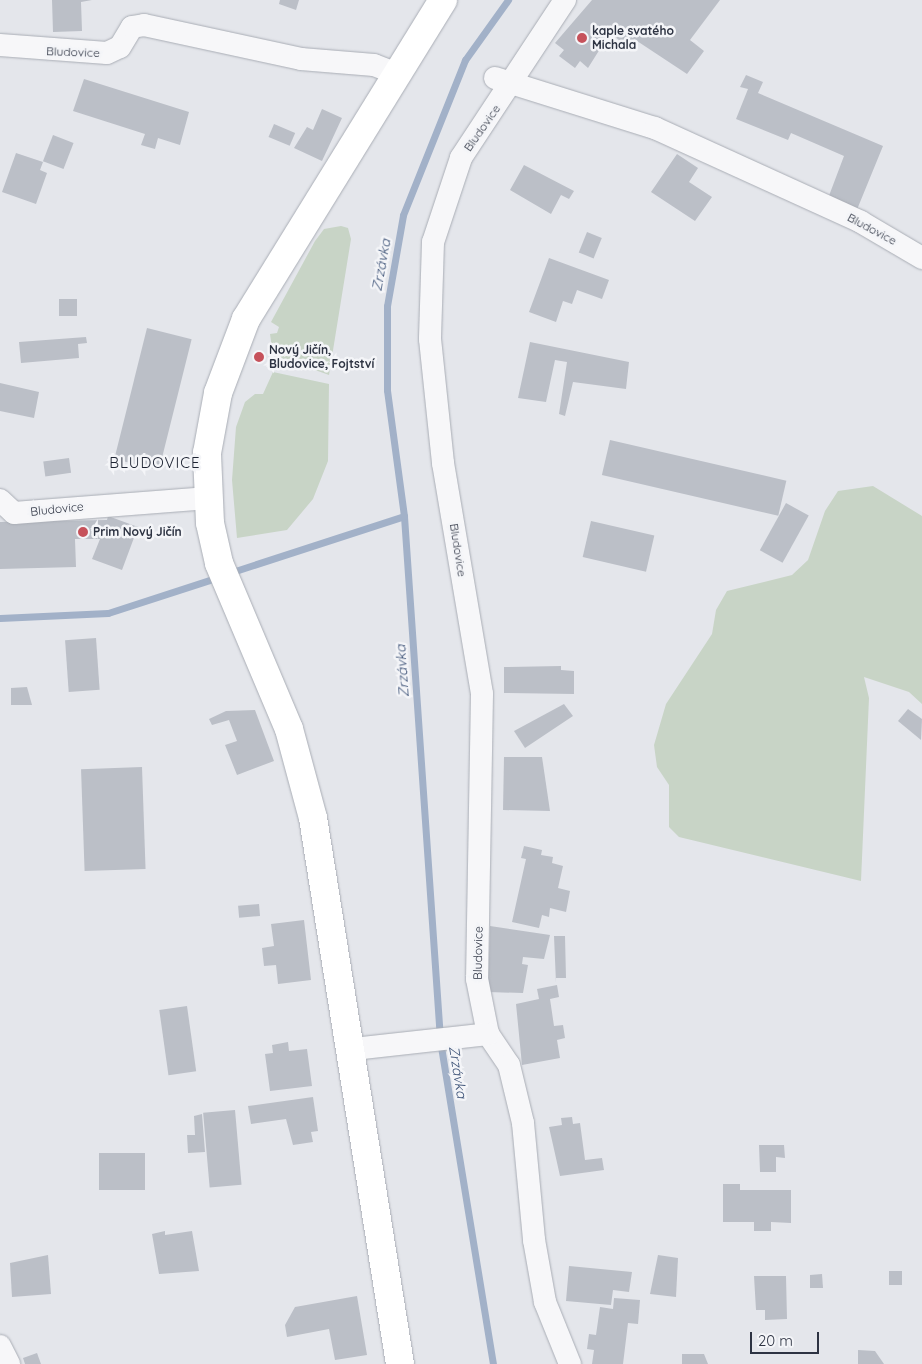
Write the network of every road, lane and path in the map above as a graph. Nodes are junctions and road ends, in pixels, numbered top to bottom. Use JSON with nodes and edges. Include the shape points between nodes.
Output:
{"nodes":[{"id":1,"x":443,"y":0,"type":"edge"},
{"id":2,"x":565,"y":0,"type":"edge"},
{"id":3,"x":0,"y":45,"type":"edge"},
{"id":4,"x":397,"y":74,"type":"junction"},
{"id":5,"x":504,"y":82,"type":"junction"},
{"id":6,"x":922,"y":258,"type":"edge"},
{"id":7,"x":208,"y":498,"type":"junction"},
{"id":8,"x":0,"y":500,"type":"edge"},
{"id":9,"x":478,"y":1035,"type":"junction"},
{"id":10,"x":353,"y":1049,"type":"junction"},
{"id":11,"x":0,"y":1346,"type":"edge"},
{"id":12,"x":9,"y":1364,"type":"edge"},
{"id":13,"x":400,"y":1364,"type":"edge"},
{"id":14,"x":570,"y":1364,"type":"edge"}],
"edges":[{"from":1,"to":4,"type":"main road"},
{"from":2,"to":5,"type":"street","name":"Bludovice"},
{"from":3,"to":4,"type":"street","name":"Bludovice","via":[[107,53],[120,46],[132,27],[144,25],[301,59],[374,65]]},
{"from":4,"to":7,"type":"main road","via":[[273,270],[233,347],[212,419]]},
{"from":5,"to":6,"type":"street","name":"Bludovice","via":[[655,128],[861,222]]},
{"from":5,"to":9,"type":"street","name":"Bludovice","via":[[461,158],[433,242],[431,290],[430,339],[443,463],[482,694],[476,979]]},
{"from":7,"to":8,"type":"street","name":"Bludovice","via":[[14,513]]},
{"from":7,"to":10,"type":"main road","via":[[219,563],[278,700],[303,772]]},
{"from":9,"to":10,"type":"street"},
{"from":9,"to":14,"type":"street","name":"Bludovice","via":[[508,1065],[523,1123],[534,1240],[545,1302]]},
{"from":10,"to":13,"type":"main road"},
{"from":11,"to":12,"type":"street"}]}
